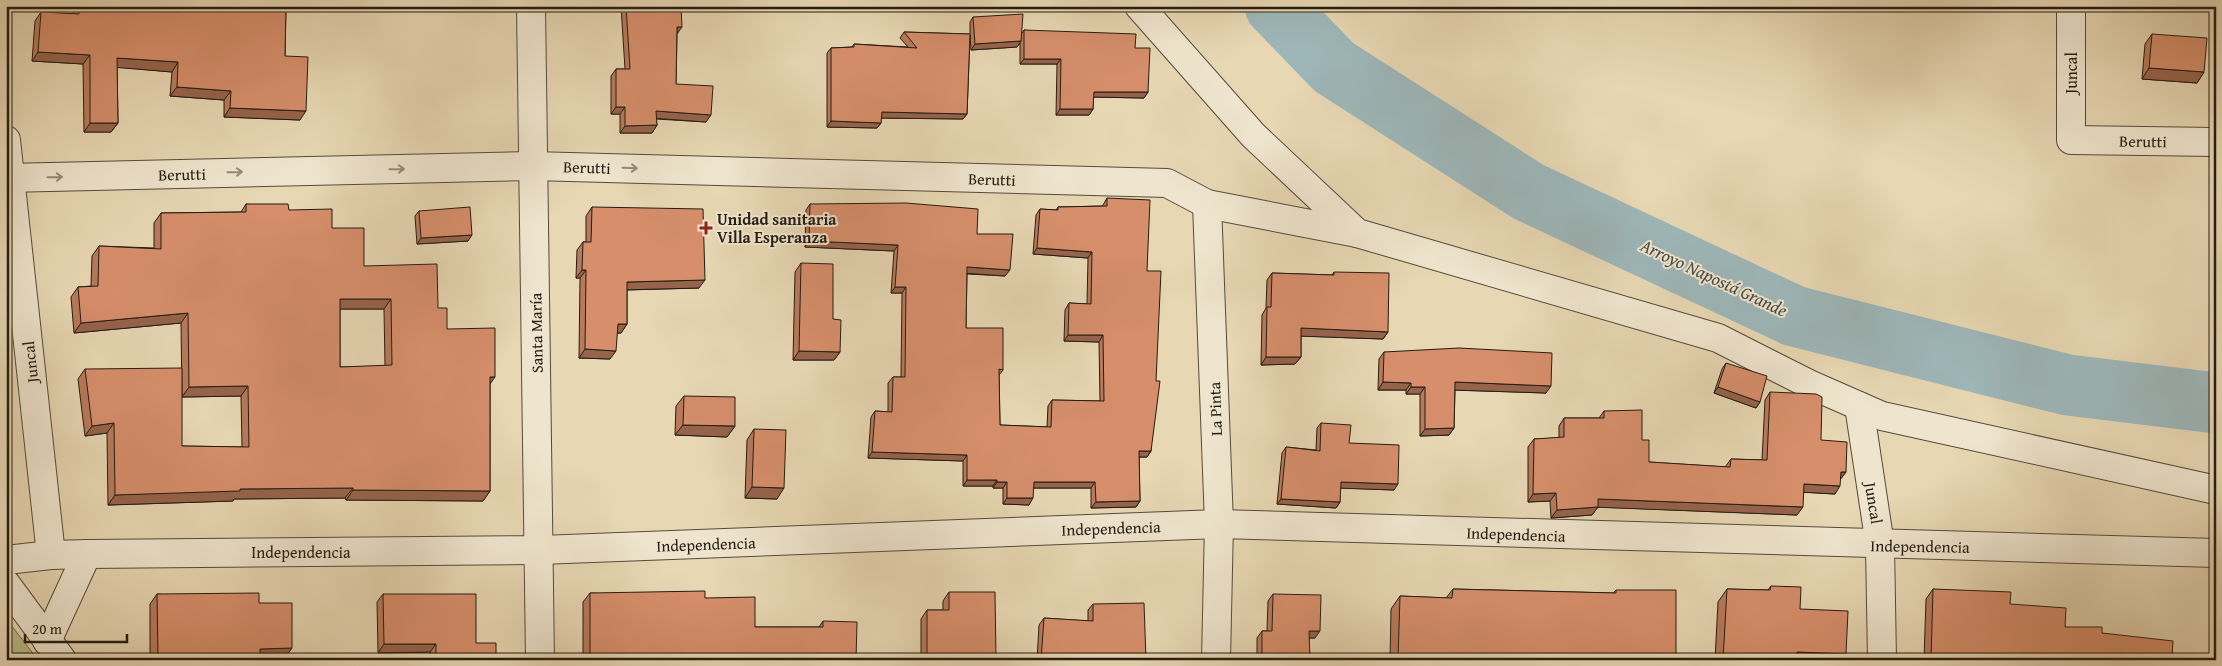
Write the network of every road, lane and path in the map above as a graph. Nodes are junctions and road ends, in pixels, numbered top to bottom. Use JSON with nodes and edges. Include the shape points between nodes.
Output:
{"nodes":[{"id":1,"x":530,"y":6,"type":"edge"},
{"id":2,"x":1139,"y":6,"type":"edge"},
{"id":3,"x":2071,"y":6,"type":"edge"},
{"id":4,"x":6,"y":140,"type":"edge"},
{"id":5,"x":2071,"y":140,"type":"joint"},
{"id":6,"x":2216,"y":142,"type":"edge"},
{"id":7,"x":532,"y":166,"type":"junction"},
{"id":8,"x":8,"y":178,"type":"edge"},
{"id":9,"x":1207,"y":204,"type":"junction"},
{"id":10,"x":1357,"y":233,"type":"junction"},
{"id":11,"x":1859,"y":406,"type":"junction"},
{"id":12,"x":2216,"y":490,"type":"edge"},
{"id":13,"x":1219,"y":524,"type":"junction"},
{"id":14,"x":1880,"y":545,"type":"junction"},
{"id":15,"x":540,"y":550,"type":"junction"},
{"id":16,"x":2216,"y":553,"type":"edge"},
{"id":17,"x":87,"y":554,"type":"junction"},
{"id":18,"x":51,"y":555,"type":"junction"},
{"id":19,"x":6,"y":560,"type":"edge"},
{"id":20,"x":6,"y":584,"type":"edge"},
{"id":21,"x":54,"y":650,"type":"edge"},
{"id":22,"x":540,"y":660,"type":"edge"},
{"id":23,"x":1216,"y":660,"type":"edge"},
{"id":24,"x":1882,"y":660,"type":"edge"}],
"edges":[{"from":1,"to":7,"type":"street","name":"Santa María"},
{"from":2,"to":10,"type":"street","via":[[1253,135]]},
{"from":3,"to":5,"type":"street","name":"Juncal"},
{"from":4,"to":8,"type":"street","name":"Juncal"},
{"from":5,"to":6,"type":"street","name":"Berutti"},
{"from":8,"to":7,"type":"street","name":"Berutti","one_way":true},
{"from":7,"to":9,"type":"street","name":"Berutti","one_way":true,"via":[[1167,183]]},
{"from":7,"to":15,"type":"street","name":"Santa María"},
{"from":8,"to":18,"type":"street","name":"Juncal"},
{"from":9,"to":10,"type":"street"},
{"from":9,"to":13,"type":"street","name":"La Pinta"},
{"from":10,"to":11,"type":"street","via":[[1718,338]]},
{"from":11,"to":12,"type":"street","via":[[1882,416]]},
{"from":11,"to":14,"type":"street","name":"Juncal"},
{"from":13,"to":14,"type":"street","name":"Independencia"},
{"from":13,"to":15,"type":"street","name":"Independencia"},
{"from":13,"to":23,"type":"street","name":"La Pinta"},
{"from":14,"to":16,"type":"street","name":"Independencia"},
{"from":14,"to":24,"type":"street","name":"Juncal"},
{"from":15,"to":17,"type":"street","name":"Independencia"},
{"from":15,"to":22,"type":"street","name":"Santa María"},
{"from":17,"to":18,"type":"street","name":"Independencia"},
{"from":17,"to":21,"type":"street"},
{"from":18,"to":19,"type":"street","name":"Independencia"},
{"from":20,"to":21,"type":"street"}]}
